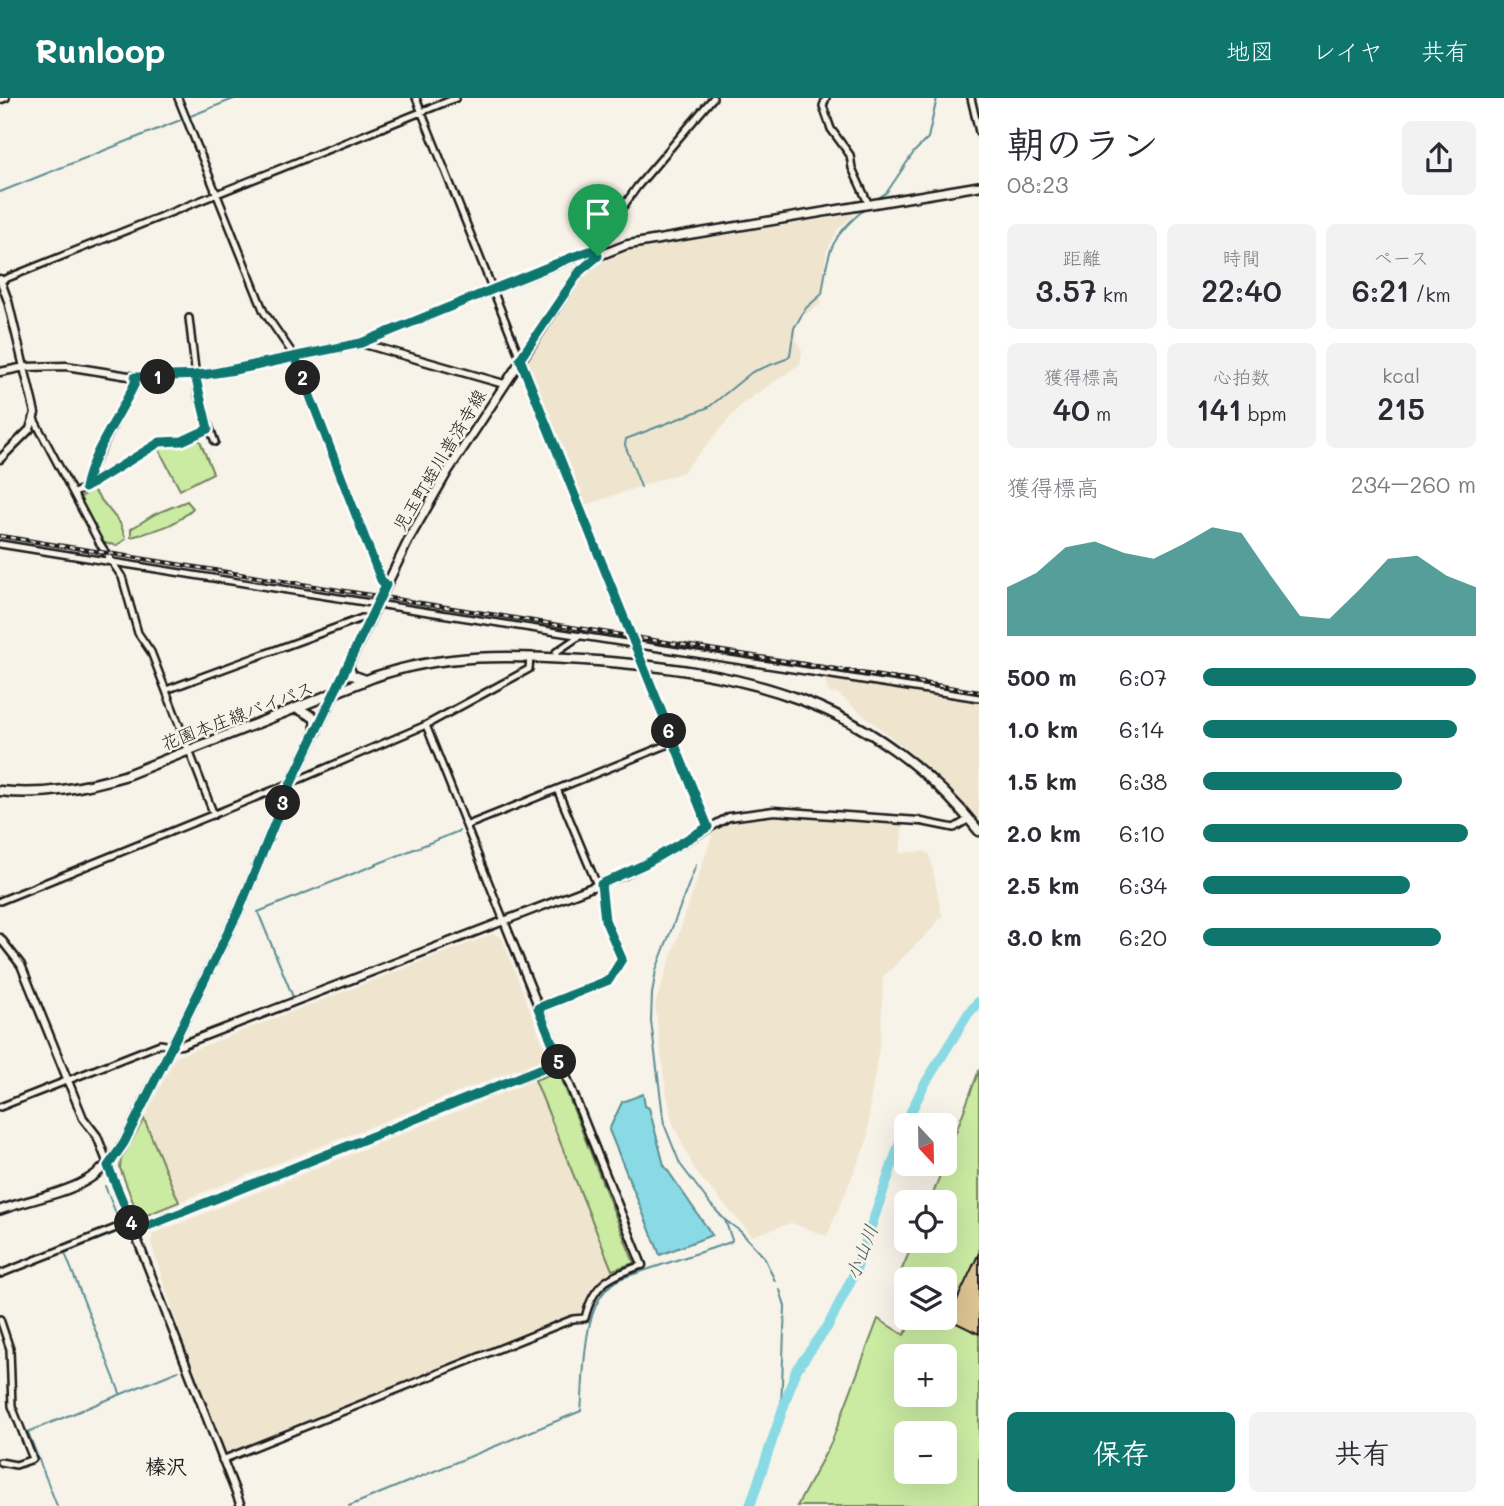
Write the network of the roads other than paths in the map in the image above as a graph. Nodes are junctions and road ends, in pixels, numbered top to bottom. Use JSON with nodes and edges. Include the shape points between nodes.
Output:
{"nodes":[{"id":1,"x":6,"y":98,"type":"edge"},
{"id":2,"x":178,"y":98,"type":"edge"},
{"id":3,"x":416,"y":98,"type":"edge"},
{"id":4,"x":456,"y":98,"type":"edge"},
{"id":5,"x":713,"y":98,"type":"edge"},
{"id":6,"x":826,"y":98,"type":"edge"},
{"id":7,"x":971,"y":98,"type":"edge"},
{"id":8,"x":0,"y":100,"type":"edge"},
{"id":9,"x":421,"y":112,"type":"junction"},
{"id":10,"x":979,"y":132,"type":"edge"},
{"id":11,"x":979,"y":186,"type":"edge"},
{"id":12,"x":216,"y":195,"type":"junction"},
{"id":13,"x":869,"y":205,"type":"junction"},
{"id":14,"x":596,"y":253,"type":"junction"},
{"id":15,"x":0,"y":280,"type":"edge"},
{"id":16,"x":493,"y":289,"type":"junction"},
{"id":17,"x":189,"y":318,"type":"dead end"},
{"id":18,"x":361,"y":343,"type":"junction"},
{"id":19,"x":295,"y":357,"type":"junction"},
{"id":20,"x":520,"y":359,"type":"junction"},
{"id":21,"x":25,"y":367,"type":"junction"},
{"id":22,"x":0,"y":372,"type":"edge"},
{"id":23,"x":195,"y":375,"type":"junction"},
{"id":24,"x":135,"y":377,"type":"junction"},
{"id":25,"x":504,"y":384,"type":"junction"},
{"id":26,"x":34,"y":419,"type":"junction"},
{"id":27,"x":208,"y":429,"type":"junction"},
{"id":28,"x":215,"y":442,"type":"dead end"},
{"id":29,"x":0,"y":459,"type":"edge"},
{"id":30,"x":85,"y":488,"type":"junction"},
{"id":31,"x":75,"y":493,"type":"junction"},
{"id":32,"x":0,"y":544,"type":"edge"},
{"id":33,"x":114,"y":562,"type":"junction"},
{"id":34,"x":386,"y":585,"type":"junction"},
{"id":35,"x":378,"y":604,"type":"junction"},
{"id":36,"x":369,"y":620,"type":"junction"},
{"id":37,"x":581,"y":635,"type":"junction"},
{"id":38,"x":634,"y":643,"type":"junction"},
{"id":39,"x":530,"y":657,"type":"junction"},
{"id":40,"x":556,"y":658,"type":"junction"},
{"id":41,"x":348,"y":666,"type":"junction"},
{"id":42,"x":643,"y":666,"type":"junction"},
{"id":43,"x":367,"y":680,"type":"junction"},
{"id":44,"x":166,"y":690,"type":"junction"},
{"id":45,"x":333,"y":694,"type":"junction"},
{"id":46,"x":979,"y":698,"type":"edge"},
{"id":47,"x":297,"y":708,"type":"junction"},
{"id":48,"x":426,"y":725,"type":"junction"},
{"id":49,"x":316,"y":732,"type":"junction"},
{"id":50,"x":674,"y":741,"type":"junction"},
{"id":51,"x":189,"y":750,"type":"junction"},
{"id":52,"x":291,"y":783,"type":"junction"},
{"id":53,"x":557,"y":789,"type":"junction"},
{"id":54,"x":0,"y":791,"type":"edge"},
{"id":55,"x":214,"y":815,"type":"junction"},
{"id":56,"x":969,"y":819,"type":"junction"},
{"id":57,"x":919,"y":821,"type":"joint"},
{"id":58,"x":468,"y":825,"type":"junction"},
{"id":59,"x":708,"y":827,"type":"junction"},
{"id":60,"x":979,"y":831,"type":"edge"},
{"id":61,"x":599,"y":885,"type":"junction"},
{"id":62,"x":0,"y":901,"type":"edge"},
{"id":63,"x":504,"y":921,"type":"junction"},
{"id":64,"x":1,"y":942,"type":"edge"},
{"id":65,"x":538,"y":1008,"type":"junction"},
{"id":66,"x":172,"y":1046,"type":"junction"},
{"id":67,"x":560,"y":1061,"type":"junction"},
{"id":68,"x":69,"y":1080,"type":"junction"},
{"id":69,"x":0,"y":1107,"type":"edge"},
{"id":70,"x":108,"y":1166,"type":"junction"},
{"id":71,"x":0,"y":1210,"type":"edge"},
{"id":72,"x":131,"y":1222,"type":"junction"},
{"id":73,"x":135,"y":1231,"type":"junction"},
{"id":74,"x":642,"y":1265,"type":"joint"},
{"id":75,"x":0,"y":1274,"type":"edge"},
{"id":76,"x":0,"y":1320,"type":"edge"},
{"id":77,"x":222,"y":1460,"type":"junction"},
{"id":78,"x":0,"y":1462,"type":"edge"},
{"id":79,"x":241,"y":1506,"type":"edge"}],
"edges":[{"from":1,"to":8,"type":"street"},
{"from":2,"to":12,"type":"street"},
{"from":3,"to":9,"type":"street"},
{"from":4,"to":9,"type":"street"},
{"from":5,"to":14,"type":"street","via":[[636,187]]},
{"from":6,"to":13,"type":"street","via":[[823,106],[831,129],[850,155]]},
{"from":7,"to":10,"type":"street"},
{"from":9,"to":12,"type":"street"},
{"from":9,"to":16,"type":"street"},
{"from":11,"to":13,"type":"main road","name":"児玉町蛭川普済寺線"},
{"from":12,"to":15,"type":"street"},
{"from":12,"to":19,"type":"street","via":[[264,312]]},
{"from":13,"to":14,"type":"main road","name":"児玉町蛭川普済寺線"},
{"from":14,"to":16,"type":"street"},
{"from":14,"to":20,"type":"main road","name":"児玉町蛭川普済寺線"},
{"from":15,"to":21,"type":"street"},
{"from":16,"to":18,"type":"street"},
{"from":16,"to":20,"type":"street"},
{"from":17,"to":23,"type":"street"},
{"from":18,"to":19,"type":"street"},
{"from":18,"to":25,"type":"street"},
{"from":19,"to":23,"type":"street"},
{"from":19,"to":34,"type":"street"},
{"from":20,"to":25,"type":"main road","name":"児玉町蛭川普済寺線"},
{"from":20,"to":38,"type":"street"},
{"from":21,"to":22,"type":"street"},
{"from":21,"to":24,"type":"street","via":[[66,366]]},
{"from":21,"to":26,"type":"street"},
{"from":23,"to":24,"type":"street"},
{"from":23,"to":27,"type":"street"},
{"from":24,"to":30,"type":"street"},
{"from":25,"to":34,"type":"main road","name":"児玉町蛭川普済寺線","via":[[423,513]]},
{"from":26,"to":29,"type":"street"},
{"from":26,"to":31,"type":"street"},
{"from":27,"to":28,"type":"street"},
{"from":27,"to":30,"type":"street","via":[[182,441],[160,442]]},
{"from":30,"to":31,"type":"street"},
{"from":31,"to":33,"type":"street"},
{"from":32,"to":33,"type":"street"},
{"from":33,"to":35,"type":"street"},
{"from":33,"to":44,"type":"street","via":[[138,633]]},
{"from":34,"to":35,"type":"main road","name":"児玉町蛭川普済寺線"},
{"from":35,"to":36,"type":"main road","name":"児玉町蛭川普済寺線"},
{"from":35,"to":37,"type":"street"},
{"from":36,"to":41,"type":"main road","name":"児玉町蛭川普済寺線"},
{"from":36,"to":44,"type":"street","via":[[362,618]]},
{"from":37,"to":38,"type":"street"},
{"from":37,"to":40,"type":"street","via":[[556,652]]},
{"from":38,"to":42,"type":"street"},
{"from":38,"to":46,"type":"street"},
{"from":39,"to":40,"type":"main road","name":"花園本庄線バイパス"},
{"from":39,"to":43,"type":"main road","name":"花園本庄線バイパス","via":[[460,657]]},
{"from":39,"to":48,"type":"street","via":[[529,669]]},
{"from":40,"to":42,"type":"main road","name":"花園本庄線バイパス"},
{"from":41,"to":43,"type":"main road","via":[[352,675]]},
{"from":41,"to":45,"type":"main road","name":"児玉町蛭川普済寺線"},
{"from":42,"to":50,"type":"street"},
{"from":42,"to":56,"type":"main road","name":"花園本庄線バイパス","via":[[751,682],[822,707],[902,755]]},
{"from":43,"to":45,"type":"main road","name":"花園本庄線バイパス"},
{"from":44,"to":51,"type":"street"},
{"from":45,"to":47,"type":"main road","name":"花園本庄線バイパス"},
{"from":45,"to":49,"type":"main road","name":"児玉町蛭川普済寺線"},
{"from":47,"to":49,"type":"main road","via":[[315,718]]},
{"from":47,"to":51,"type":"main road","name":"花園本庄線バイパス"},
{"from":48,"to":52,"type":"street"},
{"from":48,"to":58,"type":"street"},
{"from":49,"to":52,"type":"main road","name":"児玉町蛭川普済寺線"},
{"from":50,"to":53,"type":"street"},
{"from":50,"to":59,"type":"street"},
{"from":51,"to":54,"type":"main road","name":"花園本庄線バイパス","via":[[87,787],[43,794]]},
{"from":51,"to":55,"type":"street"},
{"from":52,"to":55,"type":"street"},
{"from":52,"to":66,"type":"main road","name":"児玉町蛭川普済寺線","via":[[240,908]]},
{"from":53,"to":58,"type":"street"},
{"from":53,"to":61,"type":"street"},
{"from":55,"to":62,"type":"street"},
{"from":56,"to":57,"type":"street","via":[[954,828]]},
{"from":56,"to":60,"type":"main road","name":"花園本庄線バイパス"},
{"from":57,"to":59,"type":"street","via":[[774,811],[729,817]]},
{"from":58,"to":63,"type":"street"},
{"from":59,"to":61,"type":"street"},
{"from":61,"to":63,"type":"street"},
{"from":61,"to":65,"type":"street","via":[[605,920],[622,959],[609,980]]},
{"from":63,"to":65,"type":"street"},
{"from":63,"to":66,"type":"street"},
{"from":64,"to":68,"type":"street","via":[[21,965]]},
{"from":65,"to":67,"type":"street"},
{"from":66,"to":68,"type":"street","via":[[160,1044]]},
{"from":66,"to":70,"type":"main road","name":"児玉町蛭川普済寺線"},
{"from":67,"to":73,"type":"street"},
{"from":67,"to":74,"type":"street"},
{"from":68,"to":69,"type":"street"},
{"from":68,"to":70,"type":"street"},
{"from":70,"to":71,"type":"main road","name":"児玉町蛭川普済寺線","via":[[75,1188]]},
{"from":70,"to":72,"type":"street"},
{"from":72,"to":73,"type":"street"},
{"from":72,"to":75,"type":"street"},
{"from":73,"to":77,"type":"street"},
{"from":74,"to":77,"type":"street","via":[[601,1284],[584,1318]]},
{"from":76,"to":78,"type":"street","via":[[10,1349],[12,1406],[33,1459],[16,1465]]},
{"from":77,"to":79,"type":"street"}]}
